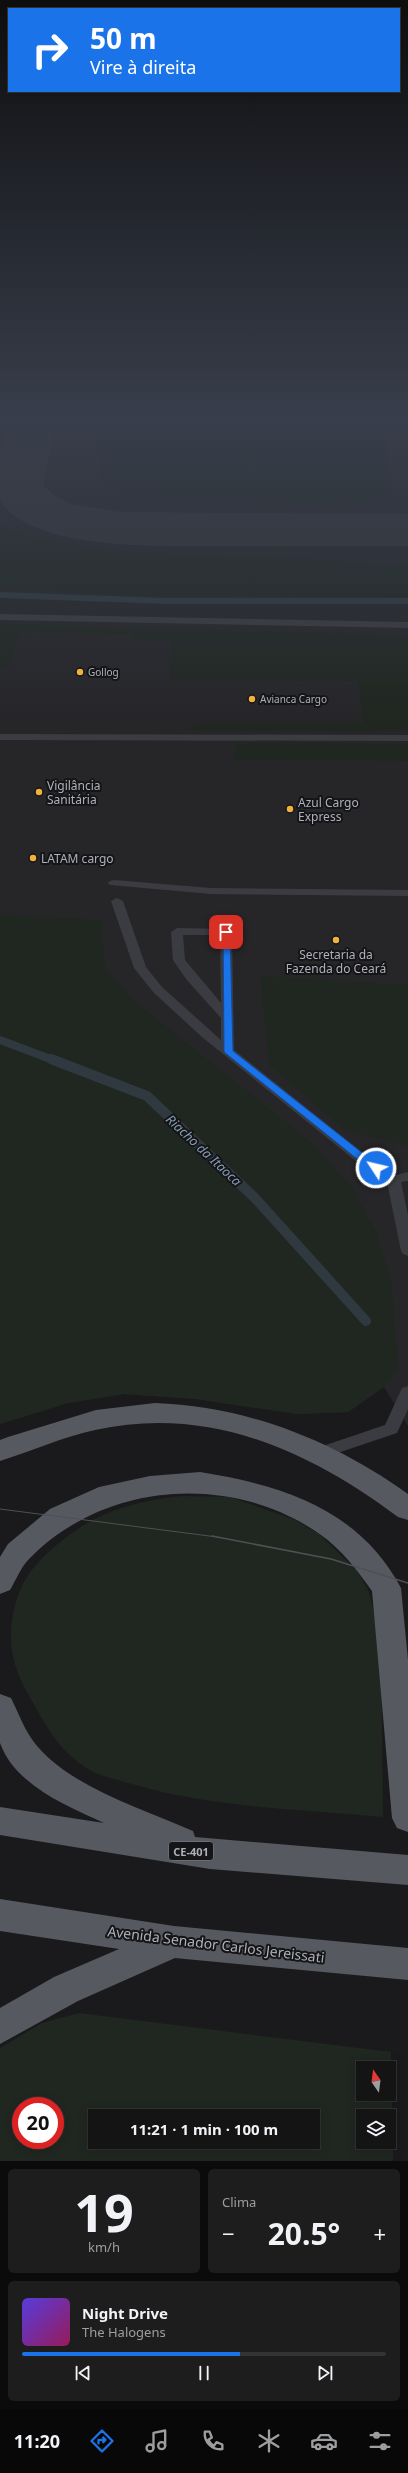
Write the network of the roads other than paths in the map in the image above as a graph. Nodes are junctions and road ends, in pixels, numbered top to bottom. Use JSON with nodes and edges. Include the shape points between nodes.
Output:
{"nodes":[{"id":1,"x":0,"y":617,"type":"edge"},
{"id":2,"x":408,"y":625,"type":"edge"},
{"id":3,"x":0,"y":737,"type":"edge"},
{"id":4,"x":408,"y":738,"type":"edge"},
{"id":5,"x":114,"y":883,"type":"dead end"},
{"id":6,"x":408,"y":893,"type":"edge"},
{"id":7,"x":117,"y":901,"type":"dead end"},
{"id":8,"x":228,"y":1018,"type":"junction"},
{"id":9,"x":228,"y":1052,"type":"junction"},
{"id":10,"x":408,"y":1176,"type":"edge"},
{"id":11,"x":394,"y":1180,"type":"junction"},
{"id":12,"x":408,"y":1251,"type":"edge"},
{"id":13,"x":408,"y":1388,"type":"edge"},
{"id":14,"x":408,"y":1392,"type":"edge"},
{"id":15,"x":408,"y":1402,"type":"edge"},
{"id":16,"x":0,"y":1452,"type":"edge"},
{"id":17,"x":317,"y":1454,"type":"junction"},
{"id":18,"x":408,"y":1509,"type":"edge"},
{"id":19,"x":0,"y":1582,"type":"edge"},
{"id":20,"x":0,"y":1707,"type":"edge"},
{"id":21,"x":408,"y":1798,"type":"edge"},
{"id":22,"x":0,"y":1821,"type":"edge"},
{"id":23,"x":210,"y":1854,"type":"junction"},
{"id":24,"x":396,"y":1870,"type":"edge"},
{"id":25,"x":0,"y":1914,"type":"edge"},
{"id":26,"x":174,"y":1942,"type":"junction"},
{"id":27,"x":396,"y":1964,"type":"edge"},
{"id":28,"x":0,"y":2027,"type":"edge"}],
"edges":[{"from":1,"to":2,"type":"lane"},
{"from":3,"to":4,"type":"lane"},
{"from":5,"to":6,"type":"lane","via":[[211,891]]},
{"from":7,"to":9,"type":"lane","via":[[140,968],[158,990]]},
{"from":8,"to":8,"type":"lane","via":[[226,932],[177,932],[179,960]]},
{"from":8,"to":9,"type":"lane"},
{"from":9,"to":11,"type":"lane","via":[[366,1163]]},
{"from":10,"to":11,"type":"lane"},
{"from":11,"to":12,"type":"lane"},
{"from":13,"to":14,"type":"lane"},
{"from":14,"to":15,"type":"lane"},
{"from":14,"to":17,"type":"lane","via":[[391,1429]]},
{"from":16,"to":17,"type":"main road","via":[[34,1436],[93,1422],[155,1413],[218,1419],[277,1436]]},
{"from":17,"to":18,"type":"main road","via":[[353,1471]]},
{"from":19,"to":21,"type":"main road","via":[[18,1552],[60,1517],[100,1498],[150,1486],[200,1482],[248,1490],[287,1503],[331,1527],[360,1552],[386,1588]]},
{"from":20,"to":23,"type":"main road","via":[[8,1728],[25,1755],[45,1776],[98,1805]]},
{"from":22,"to":23,"type":"main road","number":"CE-401"},
{"from":23,"to":24,"type":"main road","number":"CE-401"},
{"from":25,"to":26,"type":"main road","name":"Avenida Senador Carlos Jereissati"},
{"from":26,"to":27,"type":"main road","name":"Avenida Senador Carlos Jereissati"},
{"from":26,"to":28,"type":"main road","via":[[66,1989]]}]}
